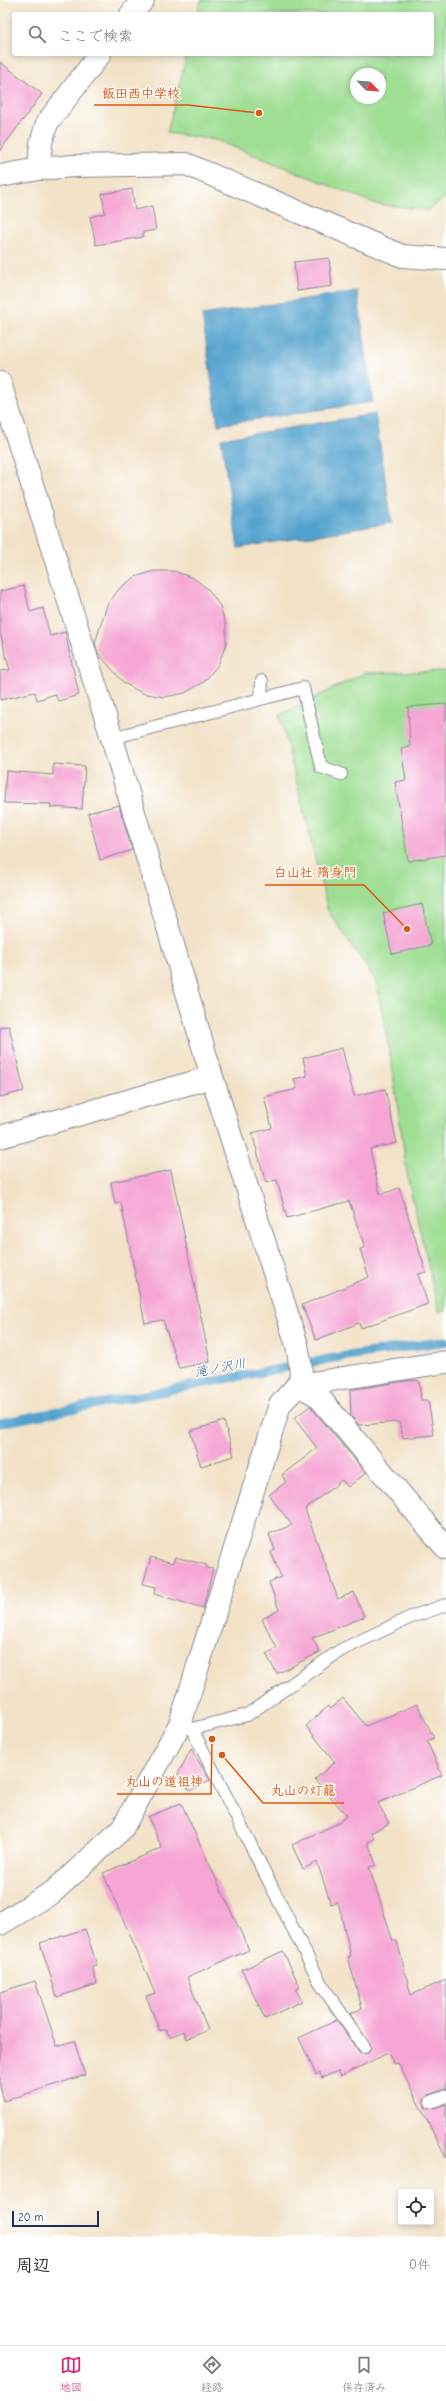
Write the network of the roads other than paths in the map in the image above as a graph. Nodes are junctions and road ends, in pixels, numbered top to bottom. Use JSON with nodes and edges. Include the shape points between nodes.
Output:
{"nodes":[{"id":1,"x":142,"y":0,"type":"edge"},
{"id":2,"x":133,"y":12,"type":"edge"},
{"id":3,"x":98,"y":56,"type":"edge"},
{"id":4,"x":39,"y":169,"type":"junction"},
{"id":5,"x":0,"y":176,"type":"edge"},
{"id":6,"x":446,"y":259,"type":"edge"},
{"id":7,"x":0,"y":383,"type":"edge"},
{"id":8,"x":262,"y":681,"type":"dead end"},
{"id":9,"x":261,"y":698,"type":"junction"},
{"id":10,"x":112,"y":738,"type":"junction"},
{"id":11,"x":341,"y":774,"type":"dead end"},
{"id":12,"x":212,"y":1078,"type":"junction"},
{"id":13,"x":0,"y":1137,"type":"edge"},
{"id":14,"x":446,"y":1362,"type":"edge"},
{"id":15,"x":300,"y":1380,"type":"junction"},
{"id":16,"x":446,"y":1548,"type":"edge"},
{"id":17,"x":446,"y":1605,"type":"edge"},
{"id":18,"x":186,"y":1727,"type":"junction"},
{"id":19,"x":0,"y":1924,"type":"edge"},
{"id":20,"x":364,"y":2047,"type":"dead end"},
{"id":21,"x":446,"y":2096,"type":"edge"},
{"id":22,"x":431,"y":2102,"type":"dead end"}],
"edges":[{"from":1,"to":2,"type":"street"},
{"from":3,"to":4,"type":"street","via":[[47,123],[41,143]]},
{"from":4,"to":5,"type":"street"},
{"from":4,"to":6,"type":"street","via":[[186,164],[402,256]]},
{"from":7,"to":10,"type":"street"},
{"from":8,"to":9,"type":"lane"},
{"from":9,"to":10,"type":"lane"},
{"from":9,"to":11,"type":"lane","via":[[303,688],[321,767]]},
{"from":10,"to":12,"type":"street"},
{"from":12,"to":13,"type":"street"},
{"from":12,"to":15,"type":"street","via":[[297,1345]]},
{"from":14,"to":15,"type":"street"},
{"from":15,"to":16,"type":"street","via":[[318,1396]]},
{"from":15,"to":18,"type":"street","via":[[280,1404],[249,1497]]},
{"from":17,"to":18,"type":"lane","via":[[411,1617],[341,1650],[247,1715]]},
{"from":18,"to":19,"type":"street","via":[[122,1829],[53,1892]]},
{"from":18,"to":20,"type":"lane","via":[[321,1984]]},
{"from":21,"to":22,"type":"lane"}]}
